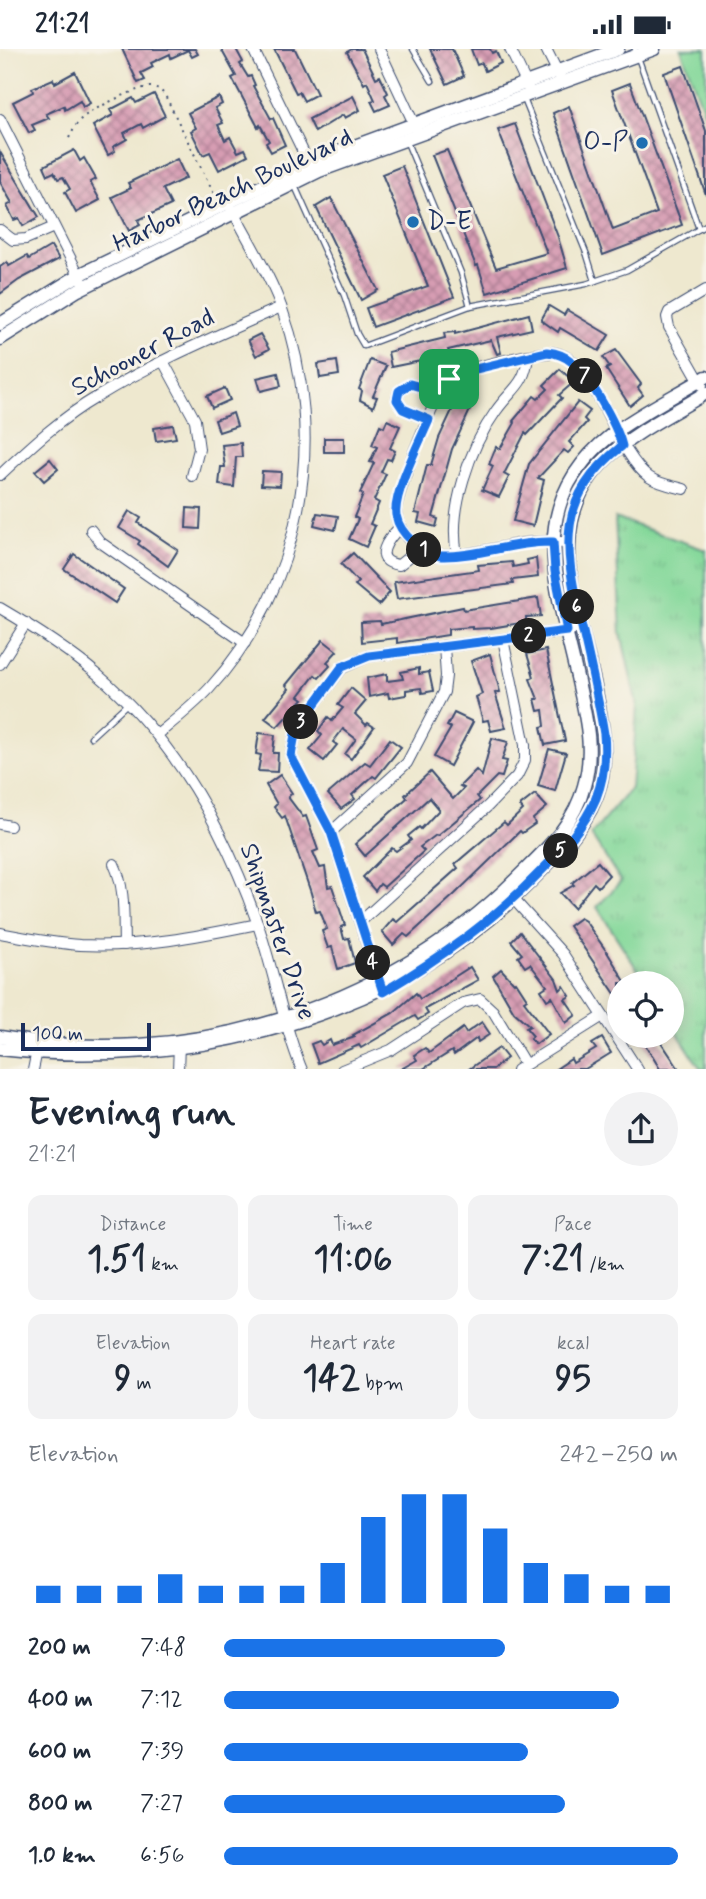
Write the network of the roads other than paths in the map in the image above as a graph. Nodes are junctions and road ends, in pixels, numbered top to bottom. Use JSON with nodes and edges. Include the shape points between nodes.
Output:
{"nodes":[{"id":1,"x":253,"y":49,"type":"edge"},
{"id":2,"x":379,"y":49,"type":"edge"},
{"id":3,"x":413,"y":49,"type":"edge"},
{"id":4,"x":510,"y":49,"type":"edge"},
{"id":5,"x":546,"y":49,"type":"edge"},
{"id":6,"x":618,"y":49,"type":"edge"},
{"id":7,"x":654,"y":49,"type":"edge"},
{"id":8,"x":636,"y":52,"type":"edge"},
{"id":9,"x":560,"y":77,"type":"junction"},
{"id":10,"x":432,"y":81,"type":"dead end"},
{"id":11,"x":524,"y":90,"type":"junction"},
{"id":12,"x":0,"y":119,"type":"edge"},
{"id":13,"x":410,"y":132,"type":"junction"},
{"id":14,"x":311,"y":168,"type":"junction"},
{"id":15,"x":291,"y":178,"type":"junction"},
{"id":16,"x":227,"y":207,"type":"junction"},
{"id":17,"x":706,"y":225,"type":"edge"},
{"id":18,"x":54,"y":227,"type":"junction"},
{"id":19,"x":699,"y":229,"type":"junction"},
{"id":20,"x":0,"y":230,"type":"edge"},
{"id":21,"x":82,"y":281,"type":"junction"},
{"id":22,"x":594,"y":281,"type":"junction"},
{"id":23,"x":706,"y":290,"type":"edge"},
{"id":24,"x":470,"y":306,"type":"junction"},
{"id":25,"x":281,"y":307,"type":"junction"},
{"id":26,"x":0,"y":324,"type":"edge"},
{"id":27,"x":0,"y":339,"type":"edge"},
{"id":28,"x":528,"y":356,"type":"junction"},
{"id":29,"x":163,"y":361,"type":"junction"},
{"id":30,"x":704,"y":386,"type":"edge"},
{"id":31,"x":441,"y":393,"type":"junction"},
{"id":32,"x":429,"y":420,"type":"junction"},
{"id":33,"x":618,"y":431,"type":"junction"},
{"id":34,"x":622,"y":446,"type":"junction"},
{"id":35,"x":0,"y":475,"type":"edge"},
{"id":36,"x":192,"y":476,"type":"dead end"},
{"id":37,"x":684,"y":489,"type":"dead end"},
{"id":38,"x":400,"y":527,"type":"junction"},
{"id":39,"x":91,"y":530,"type":"dead end"},
{"id":40,"x":553,"y":542,"type":"junction"},
{"id":41,"x":567,"y":542,"type":"junction"},
{"id":42,"x":420,"y":548,"type":"junction"},
{"id":43,"x":457,"y":554,"type":"junction"},
{"id":44,"x":0,"y":608,"type":"edge"},
{"id":45,"x":26,"y":624,"type":"junction"},
{"id":46,"x":582,"y":627,"type":"junction"},
{"id":47,"x":567,"y":631,"type":"junction"},
{"id":48,"x":503,"y":639,"type":"junction"},
{"id":49,"x":244,"y":643,"type":"junction"},
{"id":50,"x":444,"y":646,"type":"junction"},
{"id":51,"x":0,"y":664,"type":"edge"},
{"id":52,"x":128,"y":703,"type":"junction"},
{"id":53,"x":157,"y":735,"type":"junction"},
{"id":54,"x":92,"y":737,"type":"dead end"},
{"id":55,"x":331,"y":832,"type":"junction"},
{"id":56,"x":114,"y":864,"type":"dead end"},
{"id":57,"x":510,"y":894,"type":"junction"},
{"id":58,"x":360,"y":922,"type":"junction"},
{"id":59,"x":258,"y":924,"type":"junction"},
{"id":60,"x":0,"y":933,"type":"edge"},
{"id":61,"x":124,"y":945,"type":"junction"},
{"id":62,"x":378,"y":979,"type":"junction"},
{"id":63,"x":383,"y":992,"type":"junction"},
{"id":64,"x":603,"y":1016,"type":"junction"},
{"id":65,"x":287,"y":1026,"type":"junction"},
{"id":66,"x":0,"y":1037,"type":"edge"},
{"id":67,"x":0,"y":1049,"type":"edge"},
{"id":68,"x":37,"y":1049,"type":"junction"},
{"id":69,"x":179,"y":1057,"type":"edge"},
{"id":70,"x":521,"y":1067,"type":"edge"},
{"id":71,"x":33,"y":1069,"type":"edge"},
{"id":72,"x":302,"y":1069,"type":"edge"},
{"id":73,"x":342,"y":1069,"type":"edge"},
{"id":74,"x":638,"y":1069,"type":"edge"}],
"edges":[{"from":1,"to":14,"type":"street"},
{"from":2,"to":13,"type":"street"},
{"from":3,"to":10,"type":"lane"},
{"from":4,"to":11,"type":"street"},
{"from":5,"to":9,"type":"street"},
{"from":6,"to":9,"type":"street","name":"Harbor Beach Boulevard"},
{"from":7,"to":8,"type":"street","name":"Harbor Beach Boulevard"},
{"from":8,"to":9,"type":"street","name":"Harbor Beach Boulevard"},
{"from":8,"to":19,"type":"lane"},
{"from":9,"to":11,"type":"street","name":"Harbor Beach Boulevard"},
{"from":11,"to":13,"type":"street","name":"Harbor Beach Boulevard"},
{"from":11,"to":22,"type":"lane"},
{"from":12,"to":18,"type":"street"},
{"from":13,"to":14,"type":"street","name":"Harbor Beach Boulevard"},
{"from":13,"to":24,"type":"lane"},
{"from":14,"to":15,"type":"street","name":"Harbor Beach Boulevard"},
{"from":15,"to":16,"type":"street","name":"Harbor Beach Boulevard"},
{"from":15,"to":24,"type":"lane","via":[[364,346]]},
{"from":16,"to":21,"type":"street","name":"Harbor Beach Boulevard"},
{"from":16,"to":25,"type":"street"},
{"from":17,"to":19,"type":"lane"},
{"from":18,"to":20,"type":"street","via":[[13,240]]},
{"from":18,"to":21,"type":"street"},
{"from":19,"to":22,"type":"lane","via":[[627,270]]},
{"from":21,"to":26,"type":"street","name":"Harbor Beach Boulevard"},
{"from":21,"to":27,"type":"street","name":"Harbor Beach Boulevard"},
{"from":22,"to":24,"type":"lane"},
{"from":23,"to":30,"type":"street","via":[[667,317]]},
{"from":25,"to":29,"type":"street","name":"Schooner Road"},
{"from":25,"to":49,"type":"street","via":[[296,354],[304,408],[303,485],[285,561]]},
{"from":28,"to":31,"type":"street","via":[[459,373]]},
{"from":28,"to":33,"type":"street","via":[[555,353],[575,363]]},
{"from":28,"to":43,"type":"street","via":[[524,377],[490,420],[464,478],[455,523]]},
{"from":29,"to":35,"type":"street","name":"Schooner Road","via":[[79,409]]},
{"from":29,"to":36,"type":"street","via":[[195,420],[199,449]]},
{"from":30,"to":33,"type":"street"},
{"from":30,"to":34,"type":"street"},
{"from":31,"to":32,"type":"street"},
{"from":31,"to":32,"type":"street","via":[[410,384],[399,391],[400,407]]},
{"from":32,"to":38,"type":"street","via":[[397,500]]},
{"from":33,"to":34,"type":"street"},
{"from":33,"to":40,"type":"street","via":[[579,467],[554,520]]},
{"from":34,"to":37,"type":"street","via":[[651,478]]},
{"from":34,"to":41,"type":"street","via":[[582,491]]},
{"from":38,"to":42,"type":"street"},
{"from":38,"to":42,"type":"street","via":[[385,545],[387,559],[399,565]]},
{"from":39,"to":49,"type":"street","via":[[100,543]]},
{"from":40,"to":41,"type":"street"},
{"from":40,"to":43,"type":"street"},
{"from":40,"to":47,"type":"street"},
{"from":41,"to":46,"type":"street"},
{"from":42,"to":43,"type":"street","via":[[435,555]]},
{"from":44,"to":45,"type":"street","name":"Shipmaster Drive"},
{"from":45,"to":51,"type":"street"},
{"from":45,"to":52,"type":"street","name":"Shipmaster Drive","via":[[82,662]]},
{"from":46,"to":47,"type":"street"},
{"from":46,"to":57,"type":"street","via":[[606,750],[600,788],[575,834]]},
{"from":47,"to":48,"type":"street"},
{"from":47,"to":57,"type":"street","via":[[589,731],[587,775],[565,828]]},
{"from":48,"to":50,"type":"street"},
{"from":48,"to":58,"type":"street","via":[[525,745],[525,760],[517,776]]},
{"from":49,"to":53,"type":"street","via":[[208,690]]},
{"from":50,"to":55,"type":"street","via":[[444,692],[407,764]]},
{"from":50,"to":55,"type":"street","via":[[369,656],[342,667],[296,729],[291,756]]},
{"from":52,"to":53,"type":"street","name":"Shipmaster Drive"},
{"from":52,"to":54,"type":"lane"},
{"from":53,"to":59,"type":"street","name":"Shipmaster Drive","via":[[225,843]]},
{"from":55,"to":58,"type":"street"},
{"from":56,"to":61,"type":"street","via":[[123,893]]},
{"from":57,"to":62,"type":"street"},
{"from":57,"to":63,"type":"street","via":[[446,953]]},
{"from":57,"to":64,"type":"street","via":[[563,954]]},
{"from":58,"to":62,"type":"street"},
{"from":59,"to":61,"type":"street"},
{"from":59,"to":65,"type":"street","name":"Shipmaster Drive"},
{"from":60,"to":61,"type":"street","via":[[79,945]]},
{"from":62,"to":63,"type":"street"},
{"from":62,"to":65,"type":"street"},
{"from":63,"to":65,"type":"street","via":[[346,1010]]},
{"from":64,"to":70,"type":"street"},
{"from":64,"to":74,"type":"street"},
{"from":65,"to":69,"type":"street"},
{"from":65,"to":72,"type":"street","name":"Shipmaster Drive"},
{"from":66,"to":68,"type":"street"},
{"from":67,"to":68,"type":"street"},
{"from":68,"to":69,"type":"street","via":[[103,1048]]},
{"from":68,"to":71,"type":"street"},
{"from":70,"to":73,"type":"street","via":[[493,1011],[480,999],[463,1003],[391,1050]]}]}
